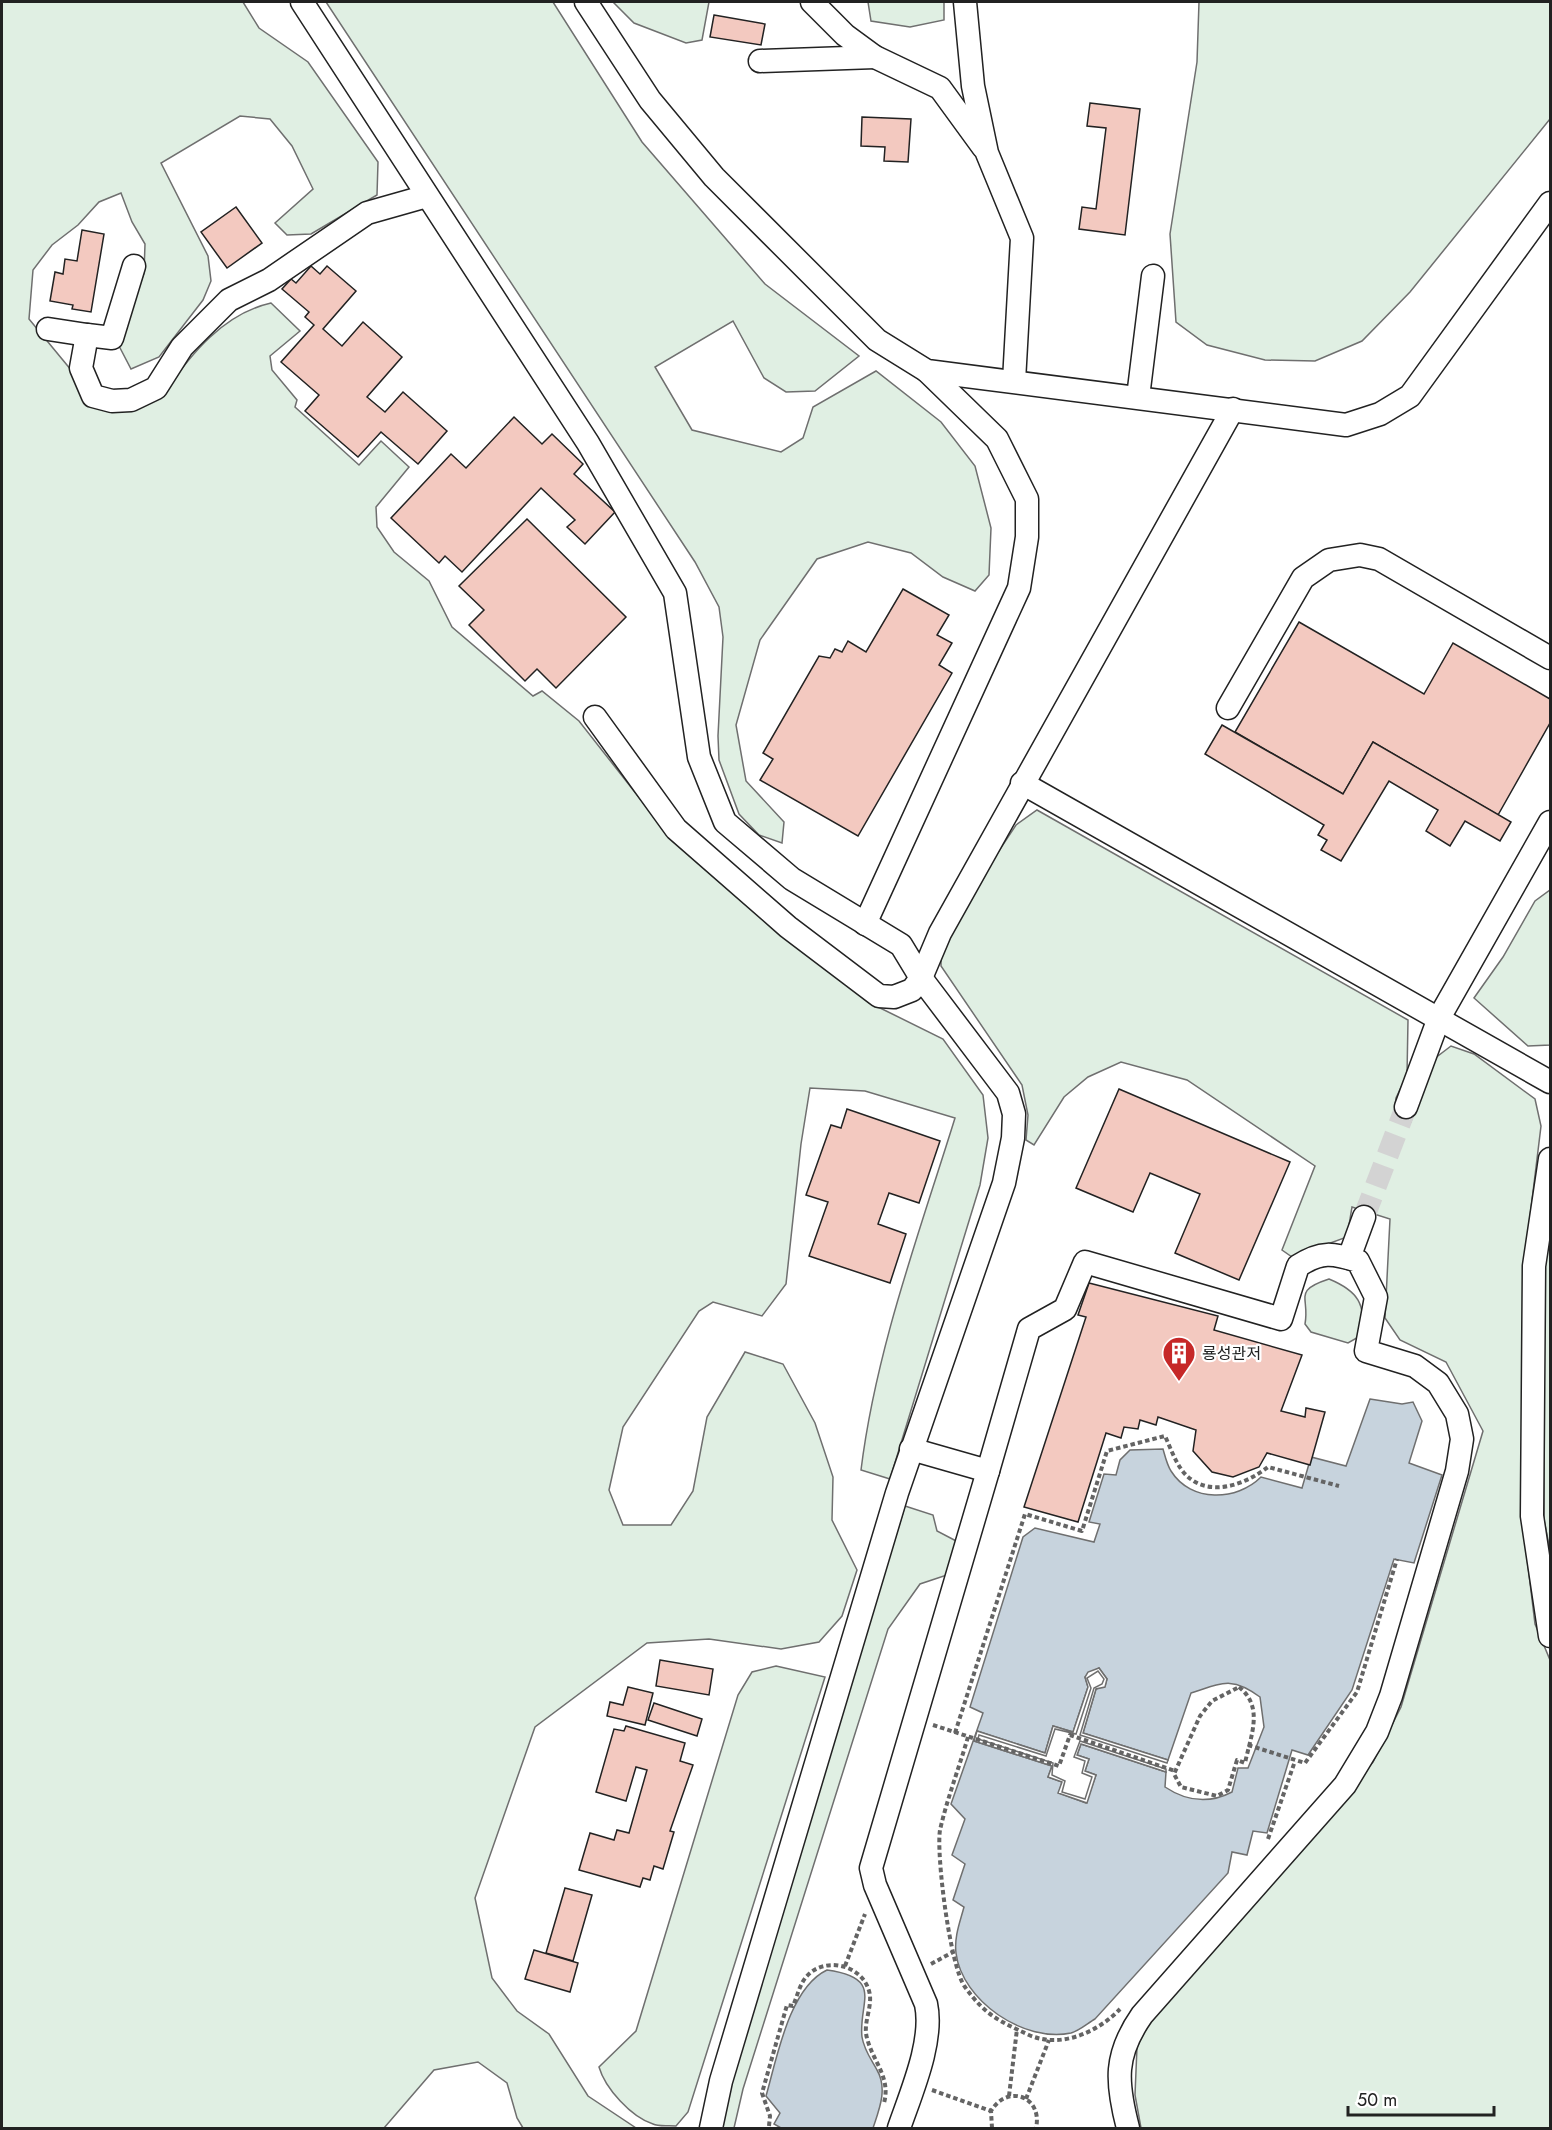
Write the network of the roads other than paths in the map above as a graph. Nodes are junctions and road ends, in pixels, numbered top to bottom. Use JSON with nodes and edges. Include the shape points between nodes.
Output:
{"nodes":[{"id":1,"x":302,"y":2,"type":"edge"},
{"id":2,"x":586,"y":2,"type":"edge"},
{"id":3,"x":812,"y":2,"type":"edge"},
{"id":4,"x":965,"y":2,"type":"edge"},
{"id":5,"x":875,"y":57,"type":"junction"},
{"id":6,"x":760,"y":61,"type":"dead end"},
{"id":7,"x":987,"y":153,"type":"junction"},
{"id":8,"x":428,"y":196,"type":"junction"},
{"id":9,"x":1551,"y":203,"type":"edge"},
{"id":10,"x":134,"y":266,"type":"dead end"},
{"id":11,"x":1153,"y":276,"type":"dead end"},
{"id":12,"x":48,"y":329,"type":"dead end"},
{"id":13,"x":87,"y":335,"type":"junction"},
{"id":14,"x":927,"y":371,"type":"junction"},
{"id":15,"x":1014,"y":381,"type":"junction"},
{"id":16,"x":1138,"y":397,"type":"junction"},
{"id":17,"x":1233,"y":409,"type":"junction"},
{"id":18,"x":1551,"y":658,"type":"edge"},
{"id":19,"x":1228,"y":708,"type":"dead end"},
{"id":20,"x":595,"y":717,"type":"dead end"},
{"id":21,"x":1022,"y":783,"type":"junction"},
{"id":22,"x":1551,"y":822,"type":"edge"},
{"id":23,"x":865,"y":924,"type":"junction"},
{"id":24,"x":921,"y":978,"type":"junction"},
{"id":25,"x":1439,"y":1018,"type":"junction"},
{"id":26,"x":1551,"y":1082,"type":"edge"},
{"id":27,"x":1406,"y":1107,"type":"tunnel mouth"},
{"id":28,"x":1551,"y":1159,"type":"edge"},
{"id":29,"x":1364,"y":1217,"type":"tunnel mouth"},
{"id":30,"x":1349,"y":1258,"type":"junction"},
{"id":31,"x":911,"y":1449,"type":"junction"},
{"id":32,"x":988,"y":1471,"type":"junction"},
{"id":33,"x":1551,"y":1636,"type":"edge"},
{"id":34,"x":711,"y":2128,"type":"edge"},
{"id":35,"x":899,"y":2128,"type":"edge"},
{"id":36,"x":1128,"y":2128,"type":"edge"}],
"edges":[{"from":1,"to":8,"type":"lane"},
{"from":2,"to":14,"type":"lane","via":[[650,100],[714,177],[877,340]]},
{"from":3,"to":5,"type":"lane","via":[[845,35]]},
{"from":4,"to":7,"type":"lane","via":[[973,86]]},
{"from":5,"to":6,"type":"lane"},
{"from":5,"to":7,"type":"lane","via":[[940,88]]},
{"from":7,"to":15,"type":"lane","via":[[1022,238]]},
{"from":8,"to":13,"type":"lane","via":[[367,213],[269,280],[229,300],[182,347],[156,388],[131,400],[111,401],[93,396],[81,368]]},
{"from":8,"to":23,"type":"lane","via":[[588,443],[675,593],[699,757],[725,822],[792,879]]},
{"from":9,"to":17,"type":"lane","via":[[1410,396],[1380,414],[1346,424]]},
{"from":10,"to":13,"type":"lane","via":[[112,338]]},
{"from":11,"to":16,"type":"lane"},
{"from":12,"to":13,"type":"lane"},
{"from":14,"to":15,"type":"lane"},
{"from":14,"to":23,"type":"lane","via":[[997,439],[1027,499],[1027,537],[1018,588]]},
{"from":15,"to":16,"type":"lane"},
{"from":16,"to":17,"type":"lane"},
{"from":17,"to":21,"type":"lane"},
{"from":18,"to":19,"type":"lane","via":[[1379,559],[1359,555],[1329,560],[1303,578]]},
{"from":20,"to":24,"type":"lane","via":[[676,829],[788,927],[879,996],[894,997],[912,990]]},
{"from":21,"to":24,"type":"lane","via":[[940,933]]},
{"from":21,"to":25,"type":"lane"},
{"from":22,"to":25,"type":"lane"},
{"from":23,"to":24,"type":"lane","via":[[901,945]]},
{"from":24,"to":31,"type":"lane","via":[[1008,1093],[1014,1114],[1014,1138],[1004,1183]]},
{"from":25,"to":26,"type":"lane"},
{"from":25,"to":27,"type":"lane"},
{"from":28,"to":33,"type":"lane","via":[[1534,1266],[1532,1515]]},
{"from":29,"to":30,"type":"lane"},
{"from":30,"to":32,"type":"lane","via":[[1334,1253],[1311,1258],[1298,1266],[1281,1319],[1085,1262],[1065,1309],[1029,1329]]},
{"from":30,"to":36,"type":"lane","via":[[1359,1261],[1376,1297],[1366,1351],[1415,1366],[1438,1383],[1457,1414],[1462,1439],[1457,1471],[1377,1732],[1345,1785],[1126,2037],[1119,2068],[1121,2104]]},
{"from":31,"to":32,"type":"lane"},
{"from":31,"to":34,"type":"lane","via":[[724,2070]]},
{"from":32,"to":35,"type":"lane","via":[[871,1868],[930,2021]]}]}
